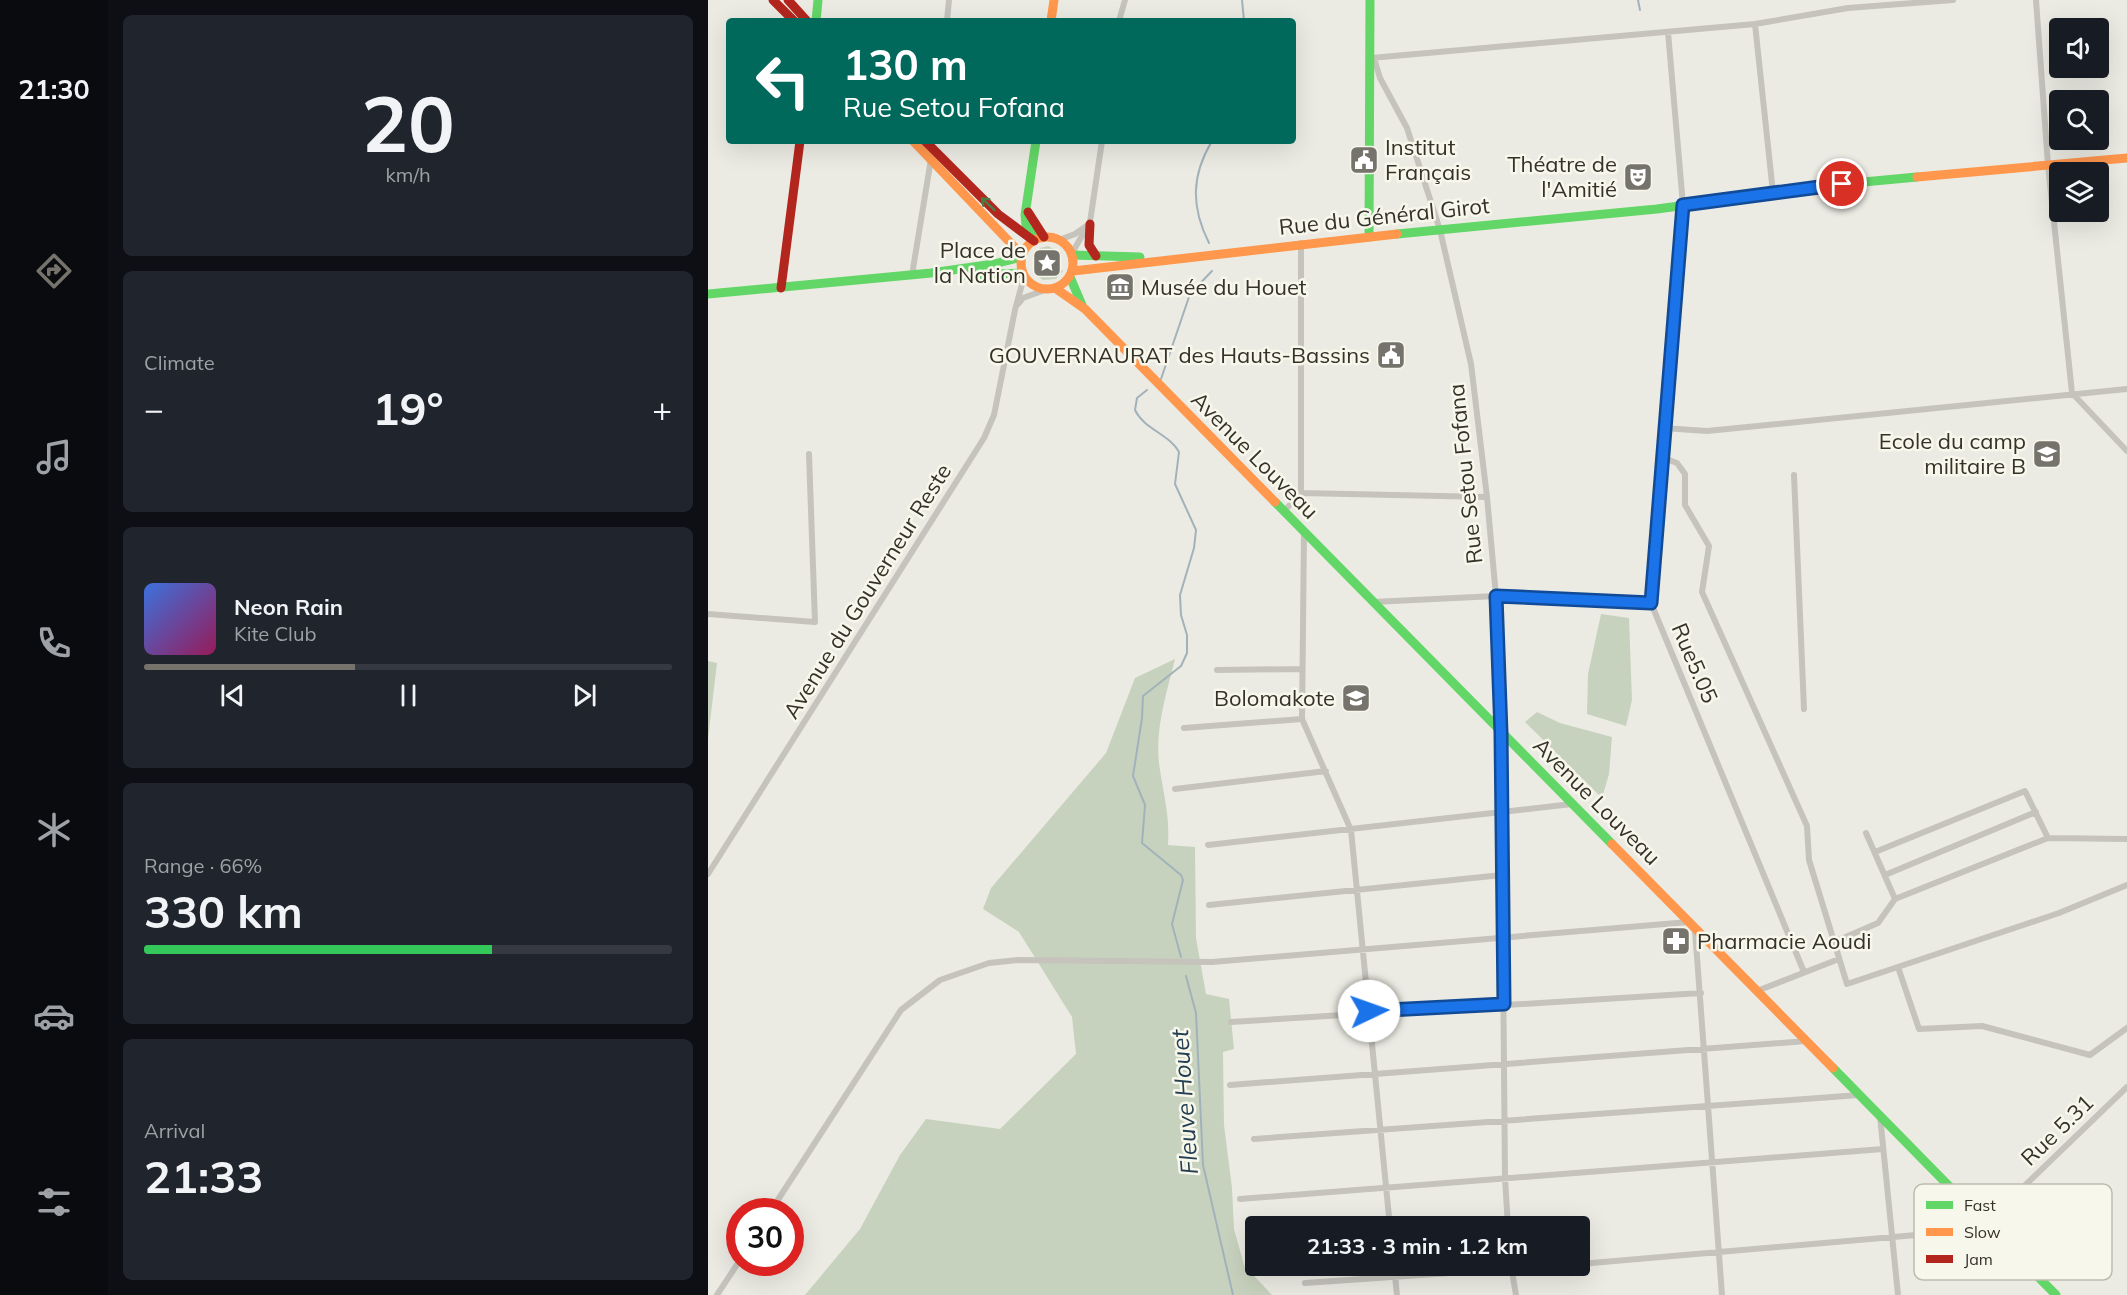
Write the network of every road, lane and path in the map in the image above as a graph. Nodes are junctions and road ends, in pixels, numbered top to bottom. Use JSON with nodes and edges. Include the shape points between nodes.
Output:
{"nodes":[{"id":1,"x":773,"y":0,"type":"edge"},
{"id":2,"x":788,"y":0,"type":"edge"},
{"id":3,"x":818,"y":0,"type":"edge"},
{"id":4,"x":950,"y":0,"type":"edge"},
{"id":5,"x":1054,"y":0,"type":"edge"},
{"id":6,"x":1125,"y":0,"type":"edge"},
{"id":7,"x":1370,"y":0,"type":"edge"},
{"id":8,"x":1847,"y":0,"type":"edge"},
{"id":9,"x":1953,"y":0,"type":"edge"},
{"id":10,"x":2036,"y":0,"type":"edge"},
{"id":11,"x":1848,"y":8,"type":"junction"},
{"id":12,"x":791,"y":18,"type":"edge"},
{"id":13,"x":804,"y":18,"type":"edge"},
{"id":14,"x":816,"y":18,"type":"edge"},
{"id":15,"x":947,"y":18,"type":"edge"},
{"id":16,"x":1051,"y":18,"type":"edge"},
{"id":17,"x":1120,"y":18,"type":"edge"},
{"id":18,"x":1755,"y":24,"type":"junction"},
{"id":19,"x":1668,"y":32,"type":"junction"},
{"id":20,"x":1372,"y":58,"type":"junction"},
{"id":21,"x":800,"y":144,"type":"edge"},
{"id":22,"x":1036,"y":144,"type":"edge"},
{"id":23,"x":1102,"y":144,"type":"edge"},
{"id":24,"x":933,"y":150,"type":"edge"},
{"id":25,"x":2127,"y":158,"type":"edge"},
{"id":26,"x":2048,"y":165,"type":"junction"},
{"id":27,"x":1773,"y":194,"type":"junction"},
{"id":28,"x":1683,"y":205,"type":"junction"},
{"id":29,"x":1028,"y":210,"type":"junction"},
{"id":30,"x":1090,"y":223,"type":"junction"},
{"id":31,"x":1440,"y":230,"type":"junction"},
{"id":32,"x":1369,"y":237,"type":"junction"},
{"id":33,"x":1038,"y":239,"type":"junction"},
{"id":34,"x":1059,"y":240,"type":"junction"},
{"id":35,"x":1301,"y":243,"type":"junction"},
{"id":36,"x":1218,"y":253,"type":"junction"},
{"id":37,"x":1072,"y":254,"type":"junction"},
{"id":38,"x":1019,"y":256,"type":"junction"},
{"id":39,"x":1096,"y":256,"type":"junction"},
{"id":40,"x":1071,"y":274,"type":"junction"},
{"id":41,"x":912,"y":275,"type":"junction"},
{"id":42,"x":1024,"y":275,"type":"junction"},
{"id":43,"x":781,"y":288,"type":"junction"},
{"id":44,"x":1050,"y":289,"type":"junction"},
{"id":45,"x":708,"y":294,"type":"edge"},
{"id":46,"x":1085,"y":309,"type":"junction"},
{"id":47,"x":1015,"y":310,"type":"junction"},
{"id":48,"x":2127,"y":389,"type":"edge"},
{"id":49,"x":2072,"y":393,"type":"junction"},
{"id":50,"x":1663,"y":428,"type":"junction"},
{"id":51,"x":2127,"y":451,"type":"edge"},
{"id":52,"x":809,"y":454,"type":"dead end"},
{"id":53,"x":1661,"y":457,"type":"junction"},
{"id":54,"x":1794,"y":475,"type":"dead end"},
{"id":55,"x":1301,"y":493,"type":"junction"},
{"id":56,"x":1487,"y":497,"type":"junction"},
{"id":57,"x":1284,"y":511,"type":"junction"},
{"id":58,"x":1304,"y":532,"type":"junction"},
{"id":59,"x":1496,"y":596,"type":"junction"},
{"id":60,"x":1372,"y":602,"type":"junction"},
{"id":61,"x":1651,"y":603,"type":"junction"},
{"id":62,"x":708,"y":614,"type":"edge"},
{"id":63,"x":1302,"y":669,"type":"junction"},
{"id":64,"x":1217,"y":670,"type":"dead end"},
{"id":65,"x":1804,"y":709,"type":"dead end"},
{"id":66,"x":1302,"y":719,"type":"junction"},
{"id":67,"x":1184,"y":728,"type":"dead end"},
{"id":68,"x":1501,"y":733,"type":"junction"},
{"id":69,"x":1326,"y":771,"type":"junction"},
{"id":70,"x":1175,"y":789,"type":"dead end"},
{"id":71,"x":1572,"y":804,"type":"junction"},
{"id":72,"x":1501,"y":812,"type":"junction"},
{"id":73,"x":2036,"y":812,"type":"junction"},
{"id":74,"x":1352,"y":830,"type":"junction"},
{"id":75,"x":1866,"y":833,"type":"dead end"},
{"id":76,"x":2048,"y":838,"type":"junction"},
{"id":77,"x":2127,"y":839,"type":"edge"},
{"id":78,"x":1208,"y":844,"type":"dead end"},
{"id":79,"x":1875,"y":852,"type":"junction"},
{"id":80,"x":708,"y":874,"type":"edge"},
{"id":81,"x":1502,"y":875,"type":"junction"},
{"id":82,"x":1885,"y":875,"type":"junction"},
{"id":83,"x":2127,"y":885,"type":"edge"},
{"id":84,"x":1357,"y":889,"type":"junction"},
{"id":85,"x":1895,"y":899,"type":"junction"},
{"id":86,"x":1209,"y":905,"type":"dead end"},
{"id":87,"x":1692,"y":926,"type":"junction"},
{"id":88,"x":1503,"y":938,"type":"junction"},
{"id":89,"x":1834,"y":942,"type":"junction"},
{"id":90,"x":1363,"y":949,"type":"junction"},
{"id":91,"x":1839,"y":959,"type":"junction"},
{"id":92,"x":1898,"y":967,"type":"junction"},
{"id":93,"x":1804,"y":972,"type":"junction"},
{"id":94,"x":1756,"y":991,"type":"junction"},
{"id":95,"x":1701,"y":993,"type":"junction"},
{"id":96,"x":1504,"y":1004,"type":"junction"},
{"id":97,"x":1369,"y":1011,"type":"junction"},
{"id":98,"x":1231,"y":1022,"type":"dead end"},
{"id":99,"x":2127,"y":1028,"type":"edge"},
{"id":100,"x":1806,"y":1041,"type":"junction"},
{"id":101,"x":1704,"y":1049,"type":"junction"},
{"id":102,"x":1504,"y":1064,"type":"junction"},
{"id":103,"x":1375,"y":1074,"type":"junction"},
{"id":104,"x":1230,"y":1085,"type":"dead end"},
{"id":105,"x":2127,"y":1088,"type":"edge"},
{"id":106,"x":1859,"y":1095,"type":"junction"},
{"id":107,"x":1708,"y":1106,"type":"junction"},
{"id":108,"x":1880,"y":1116,"type":"junction"},
{"id":109,"x":1505,"y":1121,"type":"junction"},
{"id":110,"x":1379,"y":1130,"type":"junction"},
{"id":111,"x":1254,"y":1139,"type":"dead end"},
{"id":112,"x":1883,"y":1149,"type":"junction"},
{"id":113,"x":1713,"y":1162,"type":"junction"},
{"id":114,"x":1505,"y":1178,"type":"junction"},
{"id":115,"x":1947,"y":1184,"type":"edge"},
{"id":116,"x":2027,"y":1184,"type":"edge"},
{"id":117,"x":1386,"y":1187,"type":"junction"},
{"id":118,"x":779,"y":1198,"type":"edge"},
{"id":119,"x":1240,"y":1198,"type":"dead end"},
{"id":120,"x":1389,"y":1216,"type":"edge"},
{"id":121,"x":1507,"y":1216,"type":"edge"},
{"id":122,"x":1914,"y":1237,"type":"edge"},
{"id":123,"x":1892,"y":1239,"type":"junction"},
{"id":124,"x":1718,"y":1252,"type":"junction"},
{"id":125,"x":1590,"y":1263,"type":"edge"},
{"id":126,"x":729,"y":1276,"type":"edge"},
{"id":127,"x":1408,"y":1276,"type":"edge"},
{"id":128,"x":1512,"y":1276,"type":"edge"},
{"id":129,"x":1395,"y":1277,"type":"junction"},
{"id":130,"x":2041,"y":1280,"type":"edge"},
{"id":131,"x":1305,"y":1283,"type":"dead end"},
{"id":132,"x":717,"y":1295,"type":"edge"},
{"id":133,"x":1397,"y":1295,"type":"edge"},
{"id":134,"x":1516,"y":1295,"type":"edge"},
{"id":135,"x":1722,"y":1295,"type":"edge"},
{"id":136,"x":1898,"y":1295,"type":"edge"},
{"id":137,"x":2056,"y":1295,"type":"edge"}],
"edges":[{"from":1,"to":12,"type":"main road"},
{"from":2,"to":13,"type":"main road"},
{"from":3,"to":14,"type":"main road"},
{"from":4,"to":15,"type":"street"},
{"from":5,"to":16,"type":"main road"},
{"from":6,"to":17,"type":"street"},
{"from":7,"to":20,"type":"main road"},
{"from":8,"to":11,"type":"street"},
{"from":9,"to":11,"type":"street"},
{"from":10,"to":26,"type":"street"},
{"from":11,"to":18,"type":"street"},
{"from":18,"to":19,"type":"street"},
{"from":18,"to":27,"type":"street"},
{"from":19,"to":20,"type":"street"},
{"from":19,"to":28,"type":"street","name":"Rue5.05"},
{"from":20,"to":31,"type":"street","name":"Rue Setou Fofana","via":[[1407,128]]},
{"from":20,"to":32,"type":"main road"},
{"from":21,"to":43,"type":"main road"},
{"from":22,"to":29,"type":"main road"},
{"from":23,"to":30,"type":"street"},
{"from":33,"to":24,"type":"main road","one_way":true,"via":[[998,214]]},
{"from":24,"to":38,"type":"main road"},
{"from":24,"to":41,"type":"street"},
{"from":25,"to":26,"type":"main road","name":"Rue du Général Girot"},
{"from":26,"to":27,"type":"main road","name":"Rue du Général Girot","via":[[1923,175]]},
{"from":26,"to":49,"type":"street"},
{"from":27,"to":28,"type":"main road","name":"Rue du Général Girot"},
{"from":28,"to":31,"type":"main road","name":"Rue du Général Girot"},
{"from":28,"to":50,"type":"street","name":"Rue5.05"},
{"from":29,"to":33,"type":"main road"},
{"from":29,"to":33,"type":"main road","via":[[1028,230]]},
{"from":30,"to":34,"type":"street"},
{"from":30,"to":37,"type":"street"},
{"from":30,"to":39,"type":"main road","via":[[1089,245]]},
{"from":31,"to":32,"type":"main road","name":"Rue du Général Girot"},
{"from":31,"to":56,"type":"street","name":"Rue Setou Fofana","via":[[1471,364]]},
{"from":32,"to":35,"type":"main road","name":"Rue du Général Girot"},
{"from":33,"to":34,"type":"main road"},
{"from":33,"to":38,"type":"main road"},
{"from":34,"to":37,"type":"main road"},
{"from":35,"to":36,"type":"main road","name":"Rue du Général Girot"},
{"from":35,"to":55,"type":"street"},
{"from":36,"to":39,"type":"main road","via":[[1125,259]]},
{"from":36,"to":40,"type":"main road"},
{"from":37,"to":39,"type":"main road"},
{"from":37,"to":40,"type":"main road"},
{"from":38,"to":41,"type":"main road","via":[[994,264]]},
{"from":38,"to":42,"type":"main road"},
{"from":40,"to":44,"type":"main road"},
{"from":40,"to":46,"type":"main road","name":"Avenue Louveau"},
{"from":41,"to":42,"type":"main road"},
{"from":41,"to":43,"type":"main road"},
{"from":42,"to":44,"type":"main road","via":[[1035,287]]},
{"from":42,"to":47,"type":"street","name":"Avenue du Gouverneur Reste"},
{"from":43,"to":45,"type":"main road"},
{"from":44,"to":46,"type":"main road","name":"Avenue Louveau"},
{"from":44,"to":47,"type":"street","via":[[1023,297]]},
{"from":46,"to":57,"type":"main road","name":"Avenue Louveau"},
{"from":47,"to":80,"type":"street","name":"Avenue du Gouverneur Reste","via":[[994,415],[984,438]]},
{"from":48,"to":49,"type":"street"},
{"from":49,"to":50,"type":"street","via":[[1707,431]]},
{"from":49,"to":51,"type":"street"},
{"from":50,"to":53,"type":"street","name":"Rue5.05"},
{"from":52,"to":62,"type":"street","via":[[815,622]]},
{"from":53,"to":61,"type":"street","name":"Rue5.05"},
{"from":53,"to":89,"type":"street","via":[[1677,463],[1685,474],[1685,505],[1709,546],[1702,592],[1807,826],[1809,860]]},
{"from":54,"to":65,"type":"street"},
{"from":55,"to":56,"type":"street"},
{"from":55,"to":57,"type":"street"},
{"from":56,"to":59,"type":"street","name":"Rue Setou Fofana"},
{"from":57,"to":58,"type":"main road","name":"Avenue Louveau"},
{"from":58,"to":60,"type":"main road","name":"Avenue Louveau"},
{"from":58,"to":63,"type":"street"},
{"from":59,"to":60,"type":"street"},
{"from":59,"to":61,"type":"street"},
{"from":59,"to":68,"type":"street","name":"Rue Setou Fofana"},
{"from":60,"to":68,"type":"main road","name":"Avenue Louveau"},
{"from":61,"to":93,"type":"street","name":"Rue5.05"},
{"from":63,"to":64,"type":"street"},
{"from":63,"to":66,"type":"street"},
{"from":66,"to":67,"type":"street"},
{"from":66,"to":69,"type":"street"},
{"from":68,"to":71,"type":"main road","name":"Avenue Louveau"},
{"from":68,"to":72,"type":"street","name":"Rue Setou Fofana"},
{"from":69,"to":70,"type":"street"},
{"from":69,"to":74,"type":"street"},
{"from":71,"to":72,"type":"street"},
{"from":71,"to":87,"type":"main road","name":"Avenue Louveau"},
{"from":72,"to":74,"type":"street"},
{"from":72,"to":81,"type":"street","name":"Rue Setou Fofana"},
{"from":73,"to":76,"type":"street"},
{"from":73,"to":79,"type":"street","via":[[2025,791]]},
{"from":73,"to":82,"type":"street"},
{"from":74,"to":78,"type":"street"},
{"from":74,"to":84,"type":"street"},
{"from":75,"to":79,"type":"street"},
{"from":76,"to":77,"type":"street"},
{"from":76,"to":85,"type":"street"},
{"from":79,"to":82,"type":"street"},
{"from":81,"to":84,"type":"street"},
{"from":81,"to":88,"type":"street","name":"Rue Setou Fofana"},
{"from":82,"to":85,"type":"street"},
{"from":83,"to":92,"type":"street","via":[[2059,913]]},
{"from":84,"to":86,"type":"street"},
{"from":84,"to":90,"type":"street"},
{"from":85,"to":89,"type":"street","via":[[1878,923]]},
{"from":87,"to":88,"type":"street"},
{"from":87,"to":94,"type":"main road","name":"Avenue Louveau"},
{"from":87,"to":95,"type":"street"},
{"from":88,"to":90,"type":"street"},
{"from":88,"to":96,"type":"street","name":"Rue Setou Fofana"},
{"from":89,"to":91,"type":"street"},
{"from":90,"to":97,"type":"street"},
{"from":90,"to":118,"type":"street","via":[[1203,962],[1018,960],[989,963],[940,980],[901,1010]]},
{"from":91,"to":92,"type":"street","via":[[1847,984]]},
{"from":91,"to":93,"type":"street"},
{"from":92,"to":99,"type":"street","via":[[1919,1029],[1982,1026],[2091,1055]]},
{"from":93,"to":94,"type":"street"},
{"from":94,"to":100,"type":"main road","name":"Avenue Louveau"},
{"from":95,"to":96,"type":"street"},
{"from":95,"to":101,"type":"street"},
{"from":96,"to":97,"type":"street"},
{"from":96,"to":102,"type":"street","name":"Rue Setou Fofana"},
{"from":97,"to":98,"type":"street"},
{"from":97,"to":103,"type":"street"},
{"from":100,"to":101,"type":"street"},
{"from":100,"to":106,"type":"main road","name":"Avenue Louveau"},
{"from":101,"to":102,"type":"street"},
{"from":101,"to":107,"type":"street"},
{"from":102,"to":103,"type":"street"},
{"from":102,"to":109,"type":"street","name":"Rue Setou Fofana"},
{"from":103,"to":104,"type":"street"},
{"from":103,"to":110,"type":"street"},
{"from":105,"to":116,"type":"street","name":"Rue 5.31"},
{"from":106,"to":107,"type":"street"},
{"from":106,"to":108,"type":"main road","name":"Avenue Louveau"},
{"from":107,"to":109,"type":"street"},
{"from":107,"to":113,"type":"street"},
{"from":108,"to":112,"type":"street"},
{"from":108,"to":115,"type":"main road","name":"Avenue Louveau"},
{"from":109,"to":110,"type":"street"},
{"from":109,"to":114,"type":"street","name":"Rue Setou Fofana"},
{"from":110,"to":111,"type":"street"},
{"from":110,"to":117,"type":"street"},
{"from":112,"to":113,"type":"street"},
{"from":112,"to":123,"type":"street"},
{"from":113,"to":114,"type":"street"},
{"from":113,"to":124,"type":"street"},
{"from":114,"to":117,"type":"street"},
{"from":114,"to":121,"type":"street","name":"Rue Setou Fofana"},
{"from":117,"to":119,"type":"street"},
{"from":117,"to":120,"type":"street"},
{"from":122,"to":123,"type":"street"},
{"from":123,"to":124,"type":"street"},
{"from":123,"to":136,"type":"street"},
{"from":124,"to":125,"type":"street"},
{"from":124,"to":135,"type":"street"},
{"from":126,"to":132,"type":"street"},
{"from":127,"to":129,"type":"street"},
{"from":128,"to":134,"type":"street"},
{"from":129,"to":131,"type":"street"},
{"from":129,"to":133,"type":"street"},
{"from":130,"to":137,"type":"main road","name":"Avenue Louveau"}]}
